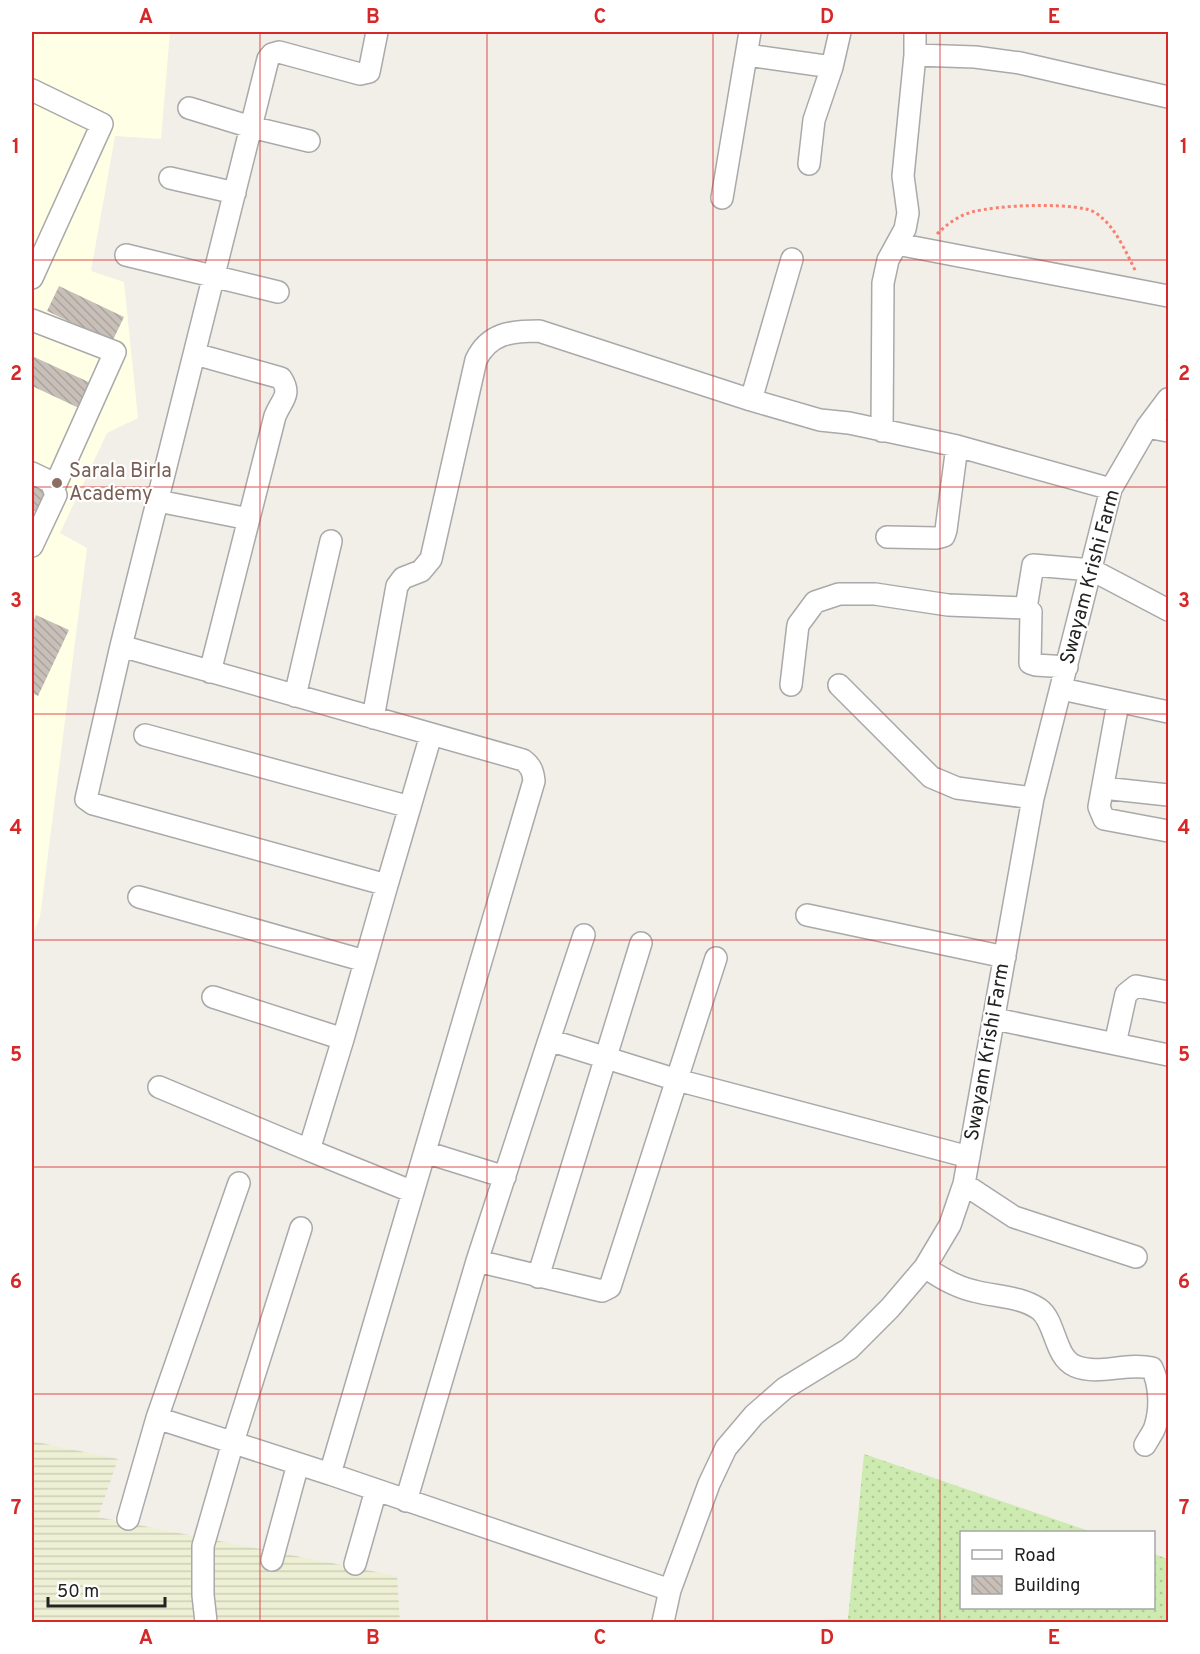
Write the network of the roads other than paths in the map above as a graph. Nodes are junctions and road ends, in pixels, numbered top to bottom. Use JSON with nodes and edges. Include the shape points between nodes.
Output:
{"nodes":[{"id":1,"x":377,"y":32,"type":"edge"},
{"id":2,"x":750,"y":32,"type":"edge"},
{"id":3,"x":840,"y":32,"type":"edge"},
{"id":4,"x":915,"y":32,"type":"edge"},
{"id":5,"x":747,"y":55,"type":"junction"},
{"id":6,"x":915,"y":55,"type":"junction"},
{"id":7,"x":832,"y":66,"type":"junction"},
{"id":8,"x":32,"y":90,"type":"edge"},
{"id":9,"x":1168,"y":97,"type":"edge"},
{"id":10,"x":189,"y":108,"type":"dead end"},
{"id":11,"x":251,"y":127,"type":"junction"},
{"id":12,"x":309,"y":141,"type":"dead end"},
{"id":13,"x":809,"y":164,"type":"dead end"},
{"id":14,"x":170,"y":178,"type":"dead end"},
{"id":15,"x":235,"y":194,"type":"junction"},
{"id":16,"x":722,"y":198,"type":"dead end"},
{"id":17,"x":897,"y":244,"type":"junction"},
{"id":18,"x":126,"y":255,"type":"dead end"},
{"id":19,"x":792,"y":259,"type":"dead end"},
{"id":20,"x":33,"y":268,"type":"edge"},
{"id":21,"x":215,"y":275,"type":"junction"},
{"id":22,"x":278,"y":292,"type":"dead end"},
{"id":23,"x":1168,"y":296,"type":"edge"},
{"id":24,"x":32,"y":320,"type":"edge"},
{"id":25,"x":195,"y":354,"type":"junction"},
{"id":26,"x":1168,"y":399,"type":"edge"},
{"id":27,"x":751,"y":400,"type":"junction"},
{"id":28,"x":1147,"y":427,"type":"junction"},
{"id":29,"x":882,"y":431,"type":"junction"},
{"id":30,"x":1168,"y":431,"type":"edge"},
{"id":31,"x":957,"y":446,"type":"junction"},
{"id":32,"x":32,"y":473,"type":"edge"},
{"id":33,"x":54,"y":488,"type":"junction"},
{"id":34,"x":1111,"y":489,"type":"junction"},
{"id":35,"x":158,"y":501,"type":"junction"},
{"id":36,"x":249,"y":519,"type":"junction"},
{"id":37,"x":34,"y":536,"type":"edge"},
{"id":38,"x":887,"y":537,"type":"dead end"},
{"id":39,"x":331,"y":541,"type":"dead end"},
{"id":40,"x":1092,"y":570,"type":"junction"},
{"id":41,"x":1026,"y":608,"type":"junction"},
{"id":42,"x":1168,"y":610,"type":"edge"},
{"id":43,"x":121,"y":646,"type":"junction"},
{"id":44,"x":1067,"y":667,"type":"junction"},
{"id":45,"x":210,"y":672,"type":"junction"},
{"id":46,"x":791,"y":685,"type":"dead end"},
{"id":47,"x":839,"y":685,"type":"dead end"},
{"id":48,"x":1062,"y":689,"type":"junction"},
{"id":49,"x":295,"y":696,"type":"junction"},
{"id":50,"x":1118,"y":703,"type":"junction"},
{"id":51,"x":1168,"y":712,"type":"edge"},
{"id":52,"x":373,"y":718,"type":"junction"},
{"id":53,"x":145,"y":735,"type":"dead end"},
{"id":54,"x":431,"y":735,"type":"junction"},
{"id":55,"x":1103,"y":788,"type":"junction"},
{"id":56,"x":1168,"y":795,"type":"edge"},
{"id":57,"x":1033,"y":798,"type":"junction"},
{"id":58,"x":410,"y":807,"type":"junction"},
{"id":59,"x":1168,"y":831,"type":"edge"},
{"id":60,"x":387,"y":885,"type":"junction"},
{"id":61,"x":139,"y":897,"type":"dead end"},
{"id":62,"x":807,"y":915,"type":"dead end"},
{"id":63,"x":584,"y":935,"type":"dead end"},
{"id":64,"x":641,"y":943,"type":"dead end"},
{"id":65,"x":1005,"y":957,"type":"junction"},
{"id":66,"x":716,"y":958,"type":"dead end"},
{"id":67,"x":365,"y":961,"type":"junction"},
{"id":68,"x":1168,"y":992,"type":"edge"},
{"id":69,"x":213,"y":997,"type":"dead end"},
{"id":70,"x":995,"y":1019,"type":"junction"},
{"id":71,"x":344,"y":1038,"type":"junction"},
{"id":72,"x":549,"y":1040,"type":"junction"},
{"id":73,"x":1115,"y":1044,"type":"junction"},
{"id":74,"x":1168,"y":1055,"type":"edge"},
{"id":75,"x":606,"y":1059,"type":"junction"},
{"id":76,"x":676,"y":1080,"type":"junction"},
{"id":77,"x":159,"y":1087,"type":"dead end"},
{"id":78,"x":309,"y":1150,"type":"junction"},
{"id":79,"x":424,"y":1152,"type":"junction"},
{"id":80,"x":969,"y":1157,"type":"junction"},
{"id":81,"x":505,"y":1177,"type":"junction"},
{"id":82,"x":239,"y":1183,"type":"dead end"},
{"id":83,"x":964,"y":1184,"type":"junction"},
{"id":84,"x":413,"y":1192,"type":"junction"},
{"id":85,"x":301,"y":1228,"type":"dead end"},
{"id":86,"x":1136,"y":1257,"type":"dead end"},
{"id":87,"x":477,"y":1261,"type":"junction"},
{"id":88,"x":924,"y":1267,"type":"junction"},
{"id":89,"x":538,"y":1277,"type":"junction"},
{"id":90,"x":157,"y":1418,"type":"junction"},
{"id":91,"x":233,"y":1442,"type":"junction"},
{"id":92,"x":1145,"y":1445,"type":"dead end"},
{"id":93,"x":298,"y":1464,"type":"junction"},
{"id":94,"x":330,"y":1474,"type":"junction"},
{"id":95,"x":376,"y":1490,"type":"junction"},
{"id":96,"x":406,"y":1501,"type":"junction"},
{"id":97,"x":128,"y":1520,"type":"dead end"},
{"id":98,"x":273,"y":1560,"type":"dead end"},
{"id":99,"x":355,"y":1564,"type":"dead end"},
{"id":100,"x":670,"y":1590,"type":"junction"},
{"id":101,"x":206,"y":1623,"type":"edge"},
{"id":102,"x":663,"y":1623,"type":"edge"}],
"edges":[{"from":1,"to":11,"type":"street","via":[[369,72],[360,74],[279,52],[272,54]]},
{"from":2,"to":5,"type":"street"},
{"from":3,"to":7,"type":"street"},
{"from":4,"to":6,"type":"street"},
{"from":5,"to":7,"type":"street"},
{"from":5,"to":16,"type":"street"},
{"from":6,"to":9,"type":"street","via":[[1020,63]]},
{"from":6,"to":17,"type":"street","via":[[903,176],[908,213]]},
{"from":7,"to":13,"type":"street","via":[[814,120]]},
{"from":8,"to":20,"type":"street","via":[[102,124]]},
{"from":10,"to":11,"type":"street"},
{"from":11,"to":12,"type":"street"},
{"from":11,"to":15,"type":"street"},
{"from":14,"to":15,"type":"street"},
{"from":15,"to":21,"type":"street"},
{"from":17,"to":23,"type":"street"},
{"from":17,"to":29,"type":"street","via":[[888,260],[883,283]]},
{"from":18,"to":21,"type":"street"},
{"from":19,"to":27,"type":"street"},
{"from":21,"to":22,"type":"street"},
{"from":21,"to":25,"type":"street"},
{"from":24,"to":33,"type":"street","via":[[115,352]]},
{"from":25,"to":35,"type":"street"},
{"from":25,"to":36,"type":"street","via":[[281,378],[286,386]]},
{"from":26,"to":28,"type":"street","name":"Swayam Krishi Farm"},
{"from":27,"to":29,"type":"street","via":[[820,420]]},
{"from":27,"to":52,"type":"street","via":[[539,331],[515,331],[482,347],[431,559],[421,571],[403,578],[397,586]]},
{"from":28,"to":30,"type":"street"},
{"from":28,"to":34,"type":"street","name":"Swayam Krishi Farm"},
{"from":29,"to":31,"type":"street"},
{"from":31,"to":34,"type":"street"},
{"from":31,"to":38,"type":"street","via":[[944,536]]},
{"from":32,"to":33,"type":"street","via":[[51,482]]},
{"from":33,"to":37,"type":"street","via":[[56,495]]},
{"from":34,"to":40,"type":"street","name":"Swayam Krishi Farm"},
{"from":35,"to":36,"type":"street"},
{"from":35,"to":43,"type":"street"},
{"from":36,"to":45,"type":"street"},
{"from":39,"to":49,"type":"street"},
{"from":40,"to":41,"type":"street","via":[[1033,565]]},
{"from":40,"to":42,"type":"street"},
{"from":40,"to":44,"type":"street","name":"Swayam Krishi Farm"},
{"from":41,"to":44,"type":"street","via":[[1031,612],[1030,663]]},
{"from":41,"to":46,"type":"street","via":[[838,594],[815,602],[798,625]]},
{"from":43,"to":45,"type":"street"},
{"from":43,"to":60,"type":"street","via":[[86,799]]},
{"from":44,"to":48,"type":"street","name":"Swayam Krishi Farm"},
{"from":45,"to":49,"type":"street"},
{"from":47,"to":57,"type":"street","via":[[931,777],[957,788]]},
{"from":48,"to":50,"type":"street"},
{"from":48,"to":57,"type":"street","name":"Swayam Krishi Farm"},
{"from":49,"to":52,"type":"street"},
{"from":50,"to":51,"type":"street"},
{"from":50,"to":55,"type":"street"},
{"from":52,"to":54,"type":"street"},
{"from":53,"to":58,"type":"street"},
{"from":54,"to":58,"type":"street"},
{"from":54,"to":79,"type":"street","via":[[523,760],[529,764],[534,781]]},
{"from":55,"to":56,"type":"street"},
{"from":55,"to":59,"type":"street","via":[[1100,807],[1104,819]]},
{"from":57,"to":65,"type":"street","name":"Swayam Krishi Farm"},
{"from":58,"to":60,"type":"street"},
{"from":60,"to":67,"type":"street"},
{"from":61,"to":67,"type":"street"},
{"from":62,"to":65,"type":"street"},
{"from":63,"to":72,"type":"street"},
{"from":64,"to":75,"type":"street"},
{"from":65,"to":70,"type":"street","name":"Swayam Krishi Farm"},
{"from":66,"to":76,"type":"street"},
{"from":67,"to":71,"type":"street"},
{"from":68,"to":73,"type":"street","via":[[1136,986],[1126,994]]},
{"from":69,"to":71,"type":"street"},
{"from":70,"to":73,"type":"street"},
{"from":70,"to":80,"type":"street","name":"Swayam Krishi Farm"},
{"from":71,"to":78,"type":"street"},
{"from":72,"to":75,"type":"street"},
{"from":72,"to":81,"type":"street"},
{"from":73,"to":74,"type":"street"},
{"from":75,"to":76,"type":"street"},
{"from":75,"to":89,"type":"street"},
{"from":76,"to":80,"type":"street"},
{"from":76,"to":89,"type":"street","via":[[610,1287],[602,1291]]},
{"from":77,"to":78,"type":"street"},
{"from":78,"to":84,"type":"street"},
{"from":79,"to":81,"type":"street"},
{"from":79,"to":84,"type":"street"},
{"from":80,"to":83,"type":"street","name":"Swayam Krishi Farm"},
{"from":81,"to":87,"type":"street"},
{"from":82,"to":90,"type":"street"},
{"from":83,"to":86,"type":"street","via":[[1014,1216]]},
{"from":83,"to":88,"type":"street","name":"Swayam Krishi Farm","via":[[950,1225]]},
{"from":84,"to":94,"type":"street"},
{"from":85,"to":91,"type":"street"},
{"from":87,"to":89,"type":"street"},
{"from":87,"to":96,"type":"street"},
{"from":88,"to":92,"type":"street","via":[[973,1291],[1027,1302],[1042,1311],[1062,1355],[1072,1365],[1089,1371],[1141,1365],[1152,1368],[1158,1403],[1155,1427]]},
{"from":88,"to":100,"type":"street","name":"Swayam Krishi Farm","via":[[849,1349],[785,1388],[754,1415],[726,1448]]},
{"from":90,"to":91,"type":"street"},
{"from":90,"to":97,"type":"street"},
{"from":91,"to":93,"type":"street"},
{"from":91,"to":101,"type":"street","via":[[203,1546]]},
{"from":93,"to":94,"type":"street"},
{"from":93,"to":98,"type":"street"},
{"from":94,"to":95,"type":"street"},
{"from":95,"to":96,"type":"street"},
{"from":95,"to":99,"type":"street"},
{"from":96,"to":100,"type":"street"},
{"from":100,"to":102,"type":"street","name":"Swayam Krishi Farm"}]}
